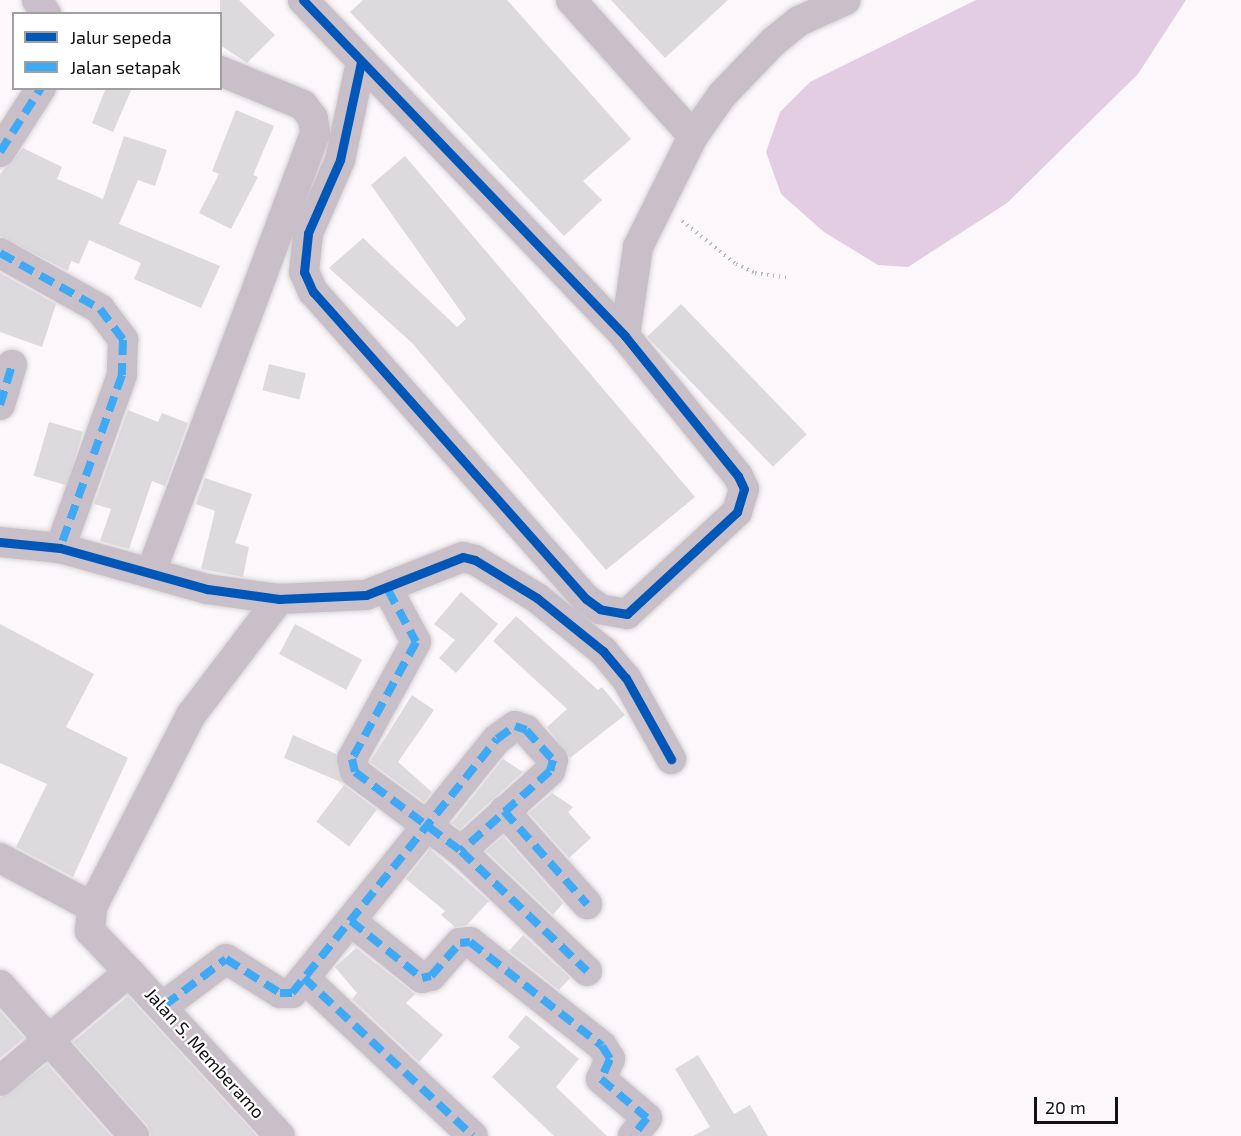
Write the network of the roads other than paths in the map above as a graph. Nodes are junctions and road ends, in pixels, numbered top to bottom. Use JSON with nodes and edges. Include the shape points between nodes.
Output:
{"nodes":[{"id":1,"x":571,"y":0,"type":"edge"},
{"id":2,"x":840,"y":1,"type":"edge"},
{"id":3,"x":319,"y":5,"type":"edge"},
{"id":4,"x":361,"y":62,"type":"junction"},
{"id":5,"x":222,"y":72,"type":"edge"},
{"id":6,"x":40,"y":90,"type":"edge"},
{"id":7,"x":693,"y":136,"type":"junction"},
{"id":8,"x":0,"y":152,"type":"edge"},
{"id":9,"x":0,"y":254,"type":"edge"},
{"id":10,"x":625,"y":336,"type":"junction"},
{"id":11,"x":12,"y":365,"type":"dead end"},
{"id":12,"x":0,"y":405,"type":"edge"},
{"id":13,"x":0,"y":542,"type":"edge"},
{"id":14,"x":60,"y":548,"type":"junction"},
{"id":15,"x":151,"y":572,"type":"junction"},
{"id":16,"x":388,"y":590,"type":"junction"},
{"id":17,"x":279,"y":599,"type":"junction"},
{"id":18,"x":671,"y":759,"type":"dead end"},
{"id":19,"x":504,"y":811,"type":"junction"},
{"id":20,"x":424,"y":826,"type":"junction"},
{"id":21,"x":461,"y":851,"type":"junction"},
{"id":22,"x":0,"y":858,"type":"edge"},
{"id":23,"x":587,"y":904,"type":"dead end"},
{"id":24,"x":92,"y":907,"type":"junction"},
{"id":25,"x":351,"y":921,"type":"junction"},
{"id":26,"x":587,"y":971,"type":"dead end"},
{"id":27,"x":129,"y":972,"type":"junction"},
{"id":28,"x":304,"y":978,"type":"junction"},
{"id":29,"x":0,"y":985,"type":"edge"},
{"id":30,"x":165,"y":1005,"type":"junction"},
{"id":31,"x":48,"y":1039,"type":"junction"},
{"id":32,"x":0,"y":1081,"type":"edge"},
{"id":33,"x":134,"y":1136,"type":"edge"},
{"id":34,"x":280,"y":1136,"type":"edge"},
{"id":35,"x":473,"y":1136,"type":"edge"},
{"id":36,"x":633,"y":1136,"type":"edge"}],
"edges":[{"from":1,"to":7,"type":"street"},
{"from":2,"to":7,"type":"street","via":[[800,21],[773,42],[729,87]]},
{"from":3,"to":4,"type":"street"},
{"from":4,"to":10,"type":"street"},
{"from":4,"to":10,"type":"street","via":[[340,160],[308,233],[304,273],[313,292],[586,599],[600,609],[627,614],[737,512],[744,489]]},
{"from":5,"to":15,"type":"street","via":[[303,105],[313,118],[315,133]]},
{"from":6,"to":8,"type":"street"},
{"from":7,"to":10,"type":"street","via":[[638,247]]},
{"from":9,"to":14,"type":"street","via":[[100,309],[123,340],[122,375]]},
{"from":11,"to":12,"type":"street"},
{"from":13,"to":14,"type":"street"},
{"from":14,"to":15,"type":"street"},
{"from":15,"to":17,"type":"street","via":[[207,589]]},
{"from":16,"to":17,"type":"street","via":[[345,598]]},
{"from":16,"to":18,"type":"street","via":[[463,557],[487,565],[603,651],[626,678]]},
{"from":16,"to":20,"type":"street","via":[[416,642],[352,766]]},
{"from":17,"to":24,"type":"street","via":[[191,715]]},
{"from":19,"to":20,"type":"street","via":[[553,765],[526,730],[515,726],[496,739]]},
{"from":19,"to":21,"type":"street"},
{"from":19,"to":23,"type":"street"},
{"from":20,"to":21,"type":"street"},
{"from":20,"to":25,"type":"street"},
{"from":21,"to":26,"type":"street"},
{"from":22,"to":24,"type":"street"},
{"from":24,"to":27,"type":"street","name":"Jalan S. Memberamo","via":[[90,931]]},
{"from":25,"to":28,"type":"street"},
{"from":25,"to":36,"type":"street","via":[[422,978],[431,976],[460,943],[470,942],[602,1046],[610,1059],[601,1079],[647,1118]]},
{"from":27,"to":30,"type":"street","name":"Jalan S. Memberamo"},
{"from":27,"to":31,"type":"street"},
{"from":28,"to":30,"type":"street","via":[[287,995],[233,961],[220,959]]},
{"from":28,"to":35,"type":"street"},
{"from":29,"to":31,"type":"street"},
{"from":30,"to":34,"type":"street","name":"Jalan S. Memberamo"},
{"from":31,"to":32,"type":"street"},
{"from":31,"to":33,"type":"street"}]}
